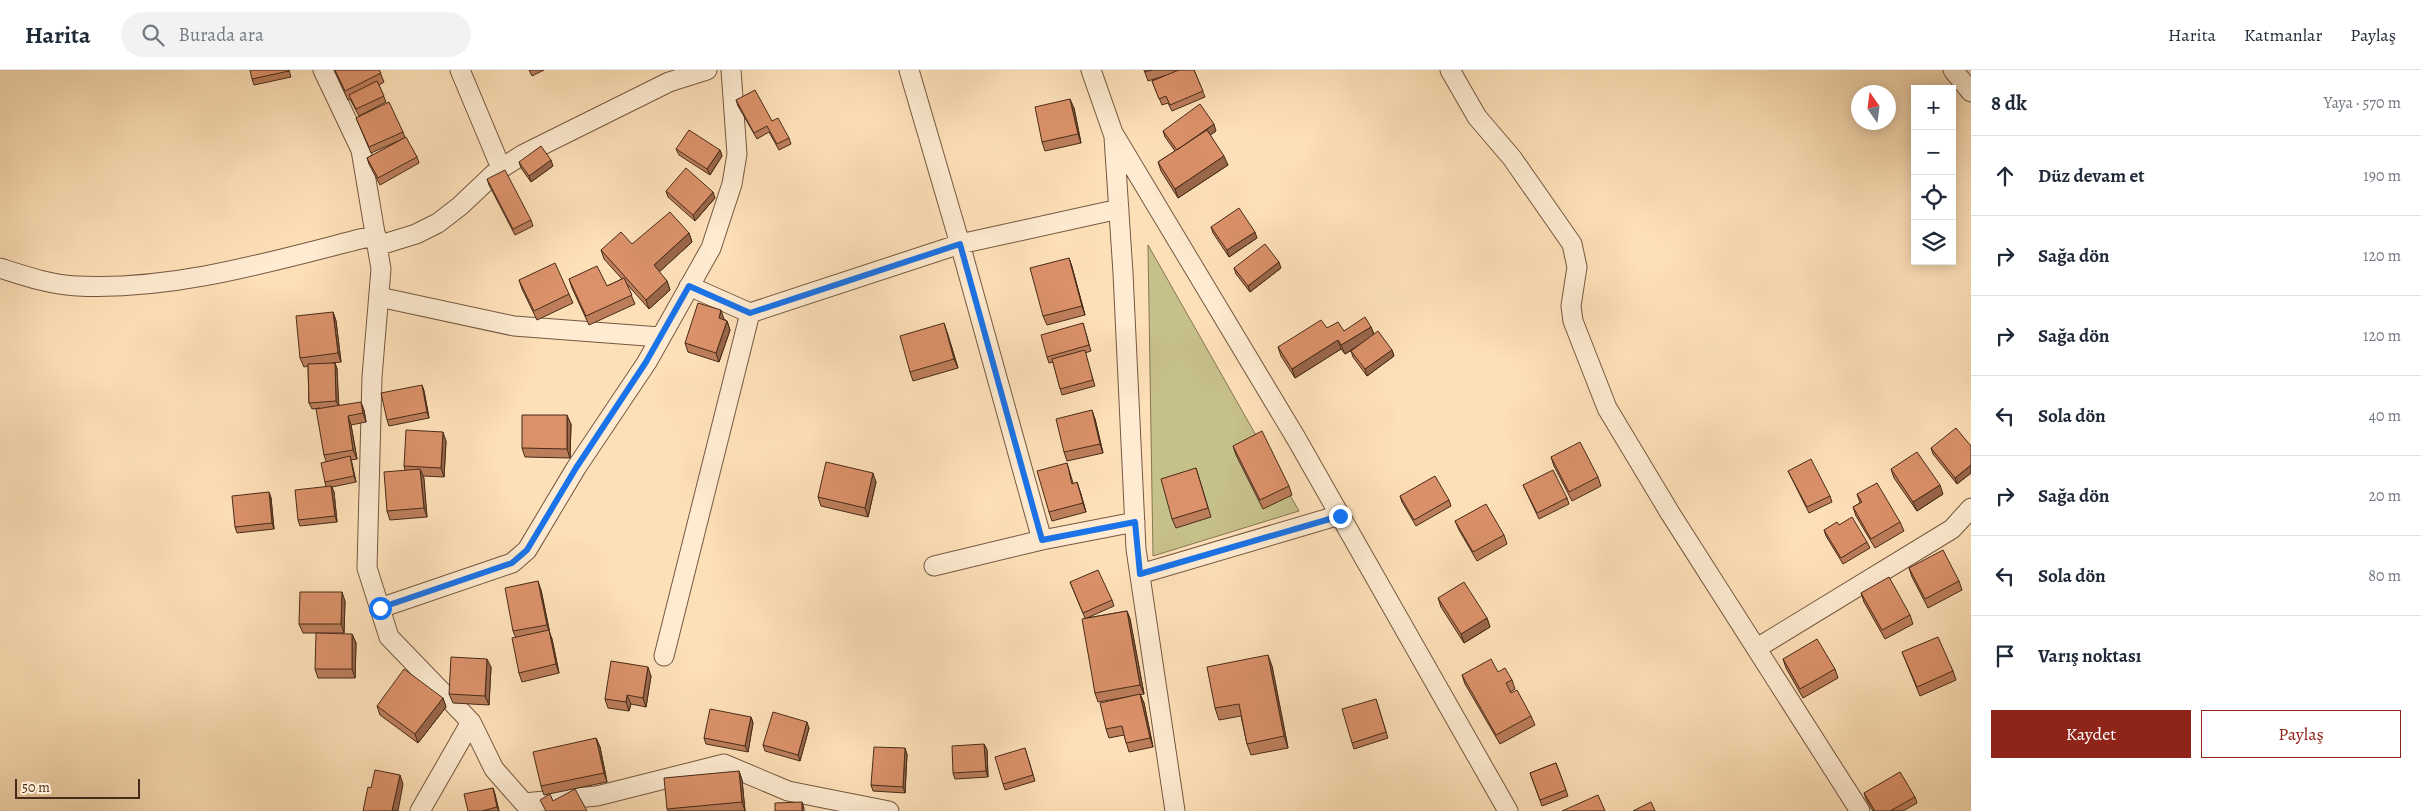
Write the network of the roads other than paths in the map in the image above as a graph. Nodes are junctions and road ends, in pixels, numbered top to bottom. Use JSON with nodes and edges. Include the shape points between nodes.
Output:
{"nodes":[{"id":1,"x":322,"y":70,"type":"edge"},
{"id":2,"x":460,"y":70,"type":"edge"},
{"id":3,"x":707,"y":70,"type":"edge"},
{"id":4,"x":731,"y":70,"type":"edge"},
{"id":5,"x":909,"y":70,"type":"edge"},
{"id":6,"x":1091,"y":70,"type":"edge"},
{"id":7,"x":1450,"y":70,"type":"edge"},
{"id":8,"x":1953,"y":70,"type":"edge"},
{"id":9,"x":1971,"y":92,"type":"edge"},
{"id":10,"x":1113,"y":133,"type":"junction"},
{"id":11,"x":502,"y":168,"type":"junction"},
{"id":12,"x":1119,"y":209,"type":"junction"},
{"id":13,"x":377,"y":240,"type":"junction"},
{"id":14,"x":960,"y":244,"type":"junction"},
{"id":15,"x":0,"y":268,"type":"edge"},
{"id":16,"x":689,"y":286,"type":"junction"},
{"id":17,"x":379,"y":297,"type":"junction"},
{"id":18,"x":750,"y":313,"type":"junction"},
{"id":19,"x":660,"y":338,"type":"junction"},
{"id":20,"x":1971,"y":508,"type":"edge"},
{"id":21,"x":1340,"y":516,"type":"junction"},
{"id":22,"x":1135,"y":522,"type":"junction"},
{"id":23,"x":1042,"y":540,"type":"junction"},
{"id":24,"x":934,"y":566,"type":"dead end"},
{"id":25,"x":1140,"y":574,"type":"junction"},
{"id":26,"x":380,"y":608,"type":"junction"},
{"id":27,"x":1757,"y":648,"type":"junction"},
{"id":28,"x":664,"y":656,"type":"dead end"},
{"id":29,"x":471,"y":722,"type":"junction"},
{"id":30,"x":525,"y":807,"type":"edge"},
{"id":31,"x":420,"y":811,"type":"edge"},
{"id":32,"x":889,"y":811,"type":"edge"},
{"id":33,"x":1175,"y":811,"type":"edge"},
{"id":34,"x":1508,"y":811,"type":"edge"},
{"id":35,"x":1860,"y":811,"type":"edge"}],
"edges":[{"from":1,"to":13,"type":"street","via":[[361,150]]},
{"from":2,"to":11,"type":"street"},
{"from":3,"to":11,"type":"street","via":[[669,82]]},
{"from":4,"to":16,"type":"street","via":[[737,154],[732,184],[711,248]]},
{"from":5,"to":14,"type":"street"},
{"from":6,"to":10,"type":"street"},
{"from":7,"to":27,"type":"street","via":[[1477,117],[1512,158],[1572,244],[1577,266],[1571,306],[1573,321],[1607,408],[1670,514]]},
{"from":8,"to":9,"type":"street"},
{"from":10,"to":12,"type":"street"},
{"from":10,"to":21,"type":"street"},
{"from":11,"to":13,"type":"street","via":[[438,223],[416,234]]},
{"from":12,"to":14,"type":"street"},
{"from":12,"to":22,"type":"street"},
{"from":13,"to":15,"type":"street","via":[[233,270],[129,285],[77,286],[46,282]]},
{"from":13,"to":17,"type":"street","via":[[381,269]]},
{"from":14,"to":18,"type":"street"},
{"from":14,"to":23,"type":"street"},
{"from":16,"to":18,"type":"street"},
{"from":16,"to":19,"type":"street"},
{"from":17,"to":19,"type":"street","via":[[514,326]]},
{"from":17,"to":26,"type":"street","via":[[372,377],[367,568]]},
{"from":18,"to":28,"type":"street"},
{"from":19,"to":26,"type":"street","via":[[527,550],[512,563]]},
{"from":20,"to":27,"type":"street","via":[[1952,529]]},
{"from":21,"to":25,"type":"street"},
{"from":21,"to":34,"type":"street"},
{"from":22,"to":23,"type":"street"},
{"from":22,"to":25,"type":"street"},
{"from":23,"to":24,"type":"street"},
{"from":25,"to":33,"type":"street"},
{"from":26,"to":29,"type":"street","via":[[389,637]]},
{"from":27,"to":35,"type":"street"},
{"from":29,"to":30,"type":"street","via":[[494,769]]},
{"from":29,"to":31,"type":"street"},
{"from":30,"to":32,"type":"street","via":[[597,796],[724,764],[788,791]]}]}
